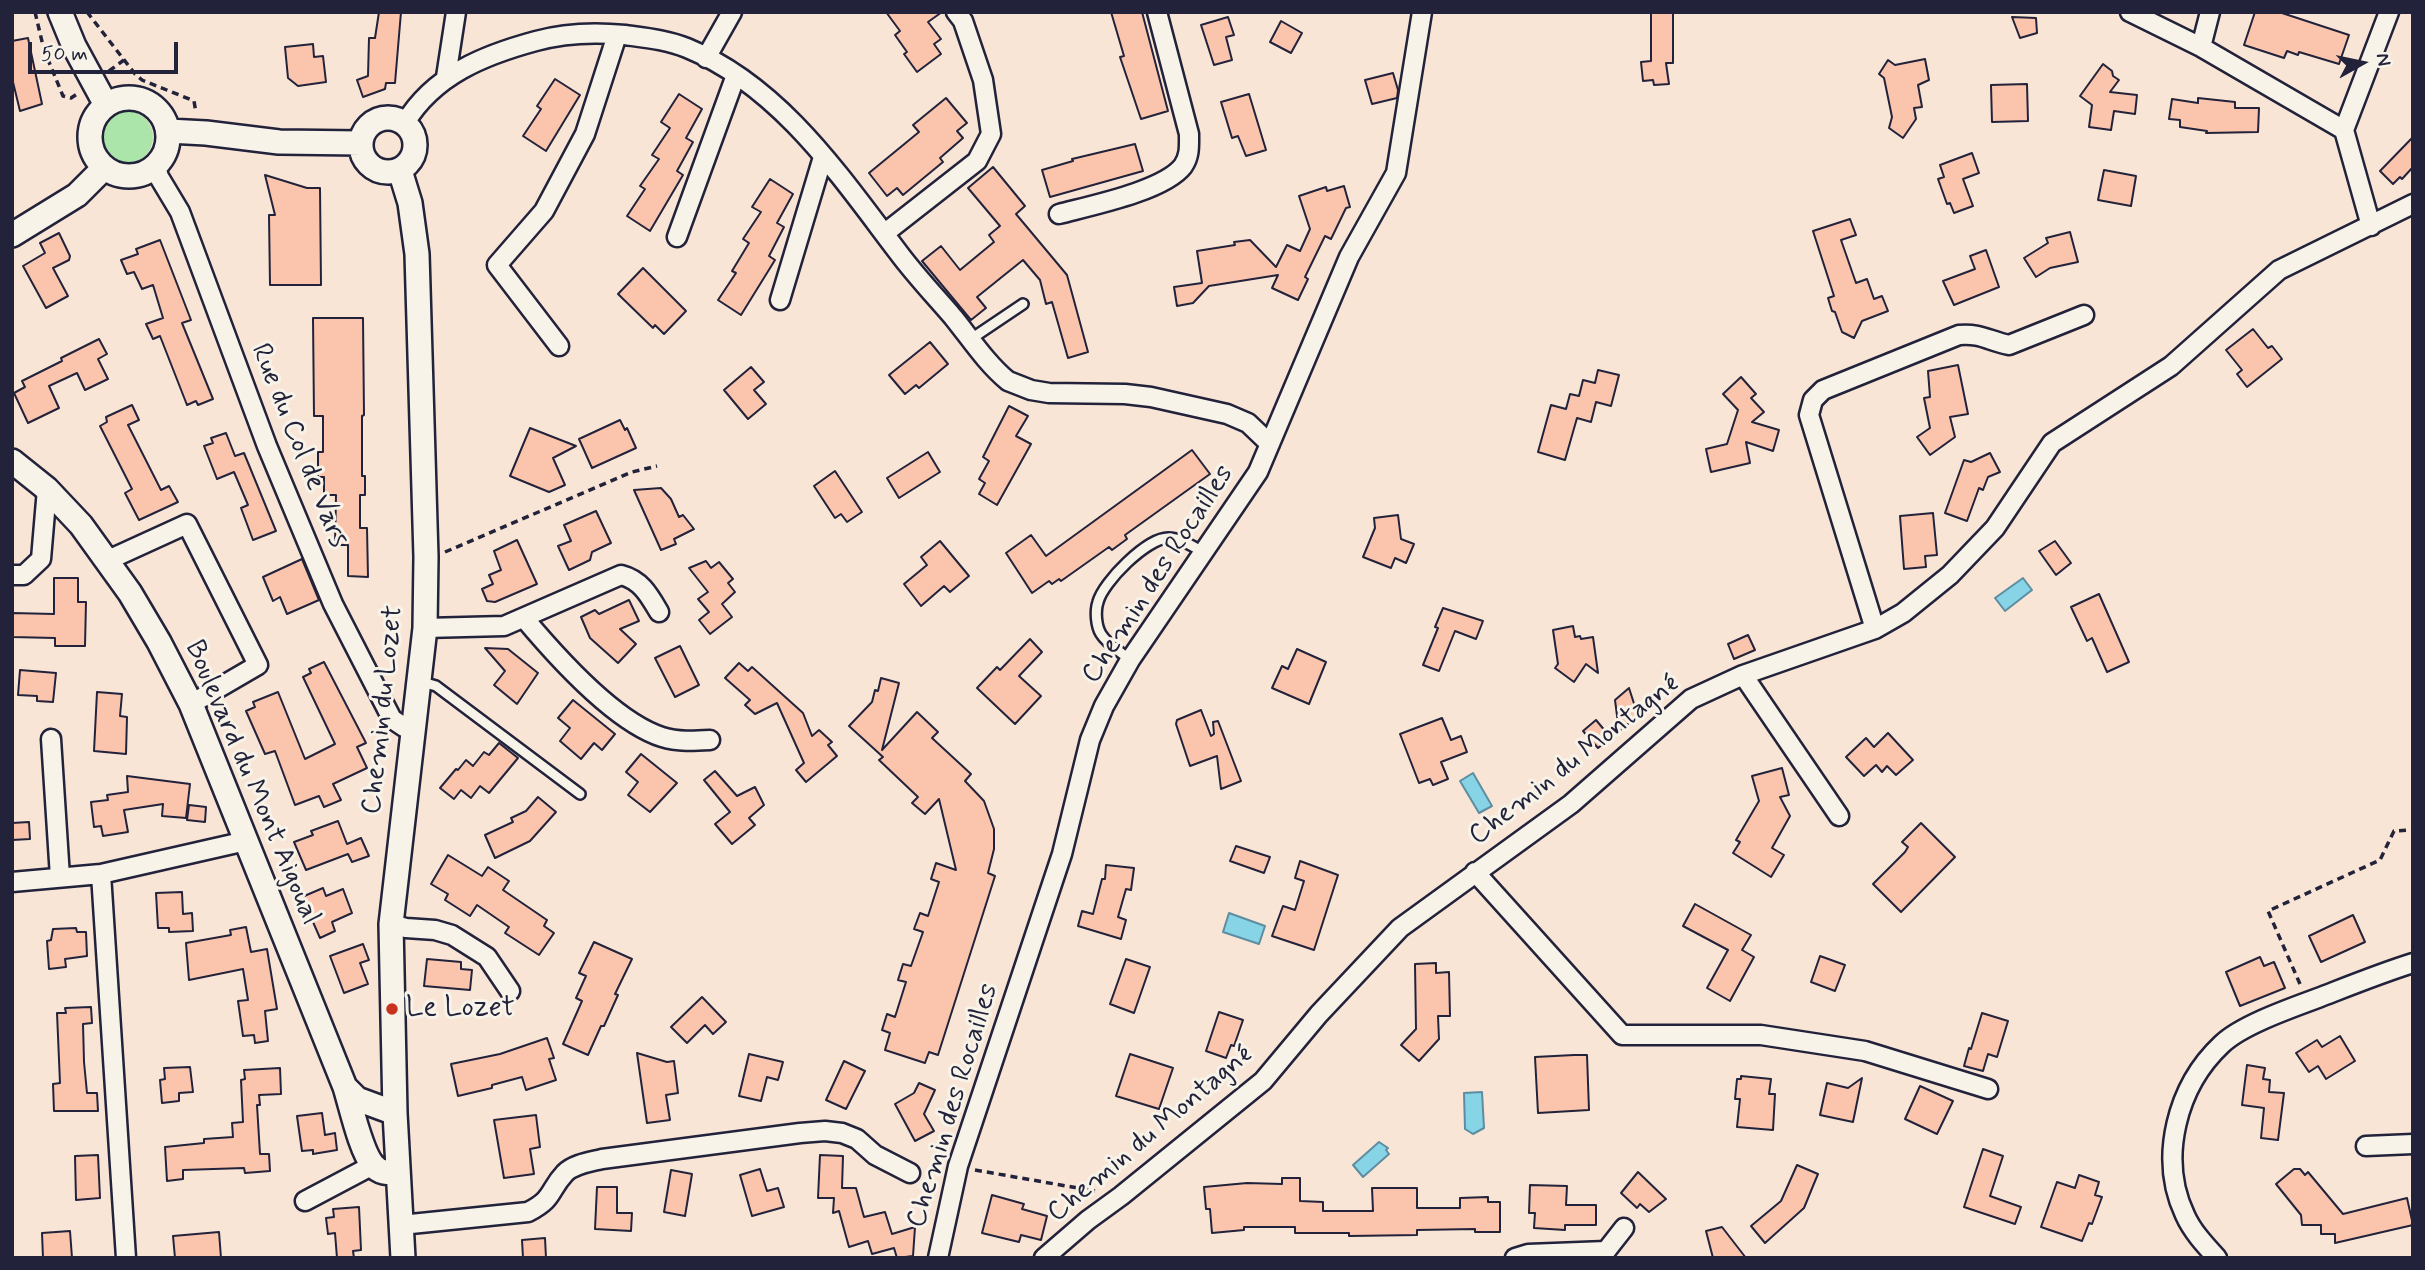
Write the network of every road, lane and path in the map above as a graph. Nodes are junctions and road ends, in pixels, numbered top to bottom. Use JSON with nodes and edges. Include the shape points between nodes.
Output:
{"nodes":[{"id":1,"x":35,"y":12,"type":"edge"},
{"id":2,"x":60,"y":12,"type":"edge"},
{"id":3,"x":88,"y":12,"type":"edge"},
{"id":4,"x":456,"y":12,"type":"edge"},
{"id":5,"x":732,"y":12,"type":"edge"},
{"id":6,"x":956,"y":12,"type":"edge"},
{"id":7,"x":1157,"y":12,"type":"edge"},
{"id":8,"x":1422,"y":12,"type":"edge"},
{"id":9,"x":2130,"y":12,"type":"edge"},
{"id":10,"x":2210,"y":12,"type":"edge"},
{"id":11,"x":2389,"y":12,"type":"edge"},
{"id":12,"x":617,"y":34,"type":"junction"},
{"id":13,"x":2201,"y":47,"type":"junction"},
{"id":14,"x":706,"y":58,"type":"junction"},
{"id":15,"x":124,"y":60,"type":"junction"},
{"id":16,"x":108,"y":72,"type":"dead end"},
{"id":17,"x":736,"y":75,"type":"junction"},
{"id":18,"x":446,"y":77,"type":"junction"},
{"id":19,"x":71,"y":98,"type":"dead end"},
{"id":20,"x":106,"y":105,"type":"junction"},
{"id":21,"x":194,"y":118,"type":"dead end"},
{"id":22,"x":405,"y":123,"type":"junction"},
{"id":23,"x":168,"y":131,"type":"junction"},
{"id":24,"x":2344,"y":131,"type":"junction"},
{"id":25,"x":361,"y":143,"type":"junction"},
{"id":26,"x":823,"y":157,"type":"junction"},
{"id":27,"x":156,"y":166,"type":"junction"},
{"id":28,"x":104,"y":168,"type":"junction"},
{"id":29,"x":398,"y":170,"type":"junction"},
{"id":30,"x":2413,"y":204,"type":"edge"},
{"id":31,"x":1059,"y":215,"type":"dead end"},
{"id":32,"x":2371,"y":226,"type":"junction"},
{"id":33,"x":885,"y":233,"type":"junction"},
{"id":34,"x":12,"y":235,"type":"edge"},
{"id":35,"x":677,"y":237,"type":"dead end"},
{"id":36,"x":780,"y":300,"type":"dead end"},
{"id":37,"x":1023,"y":304,"type":"dead end"},
{"id":38,"x":2084,"y":315,"type":"dead end"},
{"id":39,"x":971,"y":339,"type":"junction"},
{"id":40,"x":559,"y":346,"type":"dead end"},
{"id":41,"x":1270,"y":444,"type":"junction"},
{"id":42,"x":12,"y":461,"type":"edge"},
{"id":43,"x":657,"y":466,"type":"dead end"},
{"id":44,"x":47,"y":489,"type":"junction"},
{"id":45,"x":1203,"y":552,"type":"junction"},
{"id":46,"x":426,"y":557,"type":"junction"},
{"id":47,"x":106,"y":561,"type":"junction"},
{"id":48,"x":12,"y":575,"type":"edge"},
{"id":49,"x":659,"y":612,"type":"dead end"},
{"id":50,"x":524,"y":618,"type":"junction"},
{"id":51,"x":425,"y":628,"type":"junction"},
{"id":52,"x":1875,"y":629,"type":"junction"},
{"id":53,"x":1130,"y":660,"type":"junction"},
{"id":54,"x":1744,"y":676,"type":"junction"},
{"id":55,"x":419,"y":681,"type":"junction"},
{"id":56,"x":191,"y":704,"type":"junction"},
{"id":57,"x":414,"y":728,"type":"junction"},
{"id":58,"x":51,"y":739,"type":"dead end"},
{"id":59,"x":710,"y":740,"type":"dead end"},
{"id":60,"x":580,"y":794,"type":"dead end"},
{"id":61,"x":1839,"y":816,"type":"dead end"},
{"id":62,"x":2413,"y":830,"type":"edge"},
{"id":63,"x":246,"y":841,"type":"junction"},
{"id":64,"x":1475,"y":872,"type":"junction"},
{"id":65,"x":101,"y":874,"type":"junction"},
{"id":66,"x":60,"y":877,"type":"junction"},
{"id":67,"x":12,"y":882,"type":"edge"},
{"id":68,"x":391,"y":924,"type":"junction"},
{"id":69,"x":2413,"y":963,"type":"edge"},
{"id":70,"x":510,"y":991,"type":"dead end"},
{"id":71,"x":2308,"y":1002,"type":"junction"},
{"id":72,"x":345,"y":1087,"type":"junction"},
{"id":73,"x":1988,"y":1089,"type":"dead end"},
{"id":74,"x":395,"y":1113,"type":"junction"},
{"id":75,"x":2413,"y":1144,"type":"edge"},
{"id":76,"x":2366,"y":1146,"type":"dead end"},
{"id":77,"x":373,"y":1166,"type":"junction"},
{"id":78,"x":958,"y":1166,"type":"junction"},
{"id":79,"x":910,"y":1173,"type":"dead end"},
{"id":80,"x":398,"y":1174,"type":"junction"},
{"id":81,"x":1121,"y":1196,"type":"junction"},
{"id":82,"x":305,"y":1201,"type":"dead end"},
{"id":83,"x":401,"y":1225,"type":"junction"},
{"id":84,"x":1624,"y":1228,"type":"dead end"},
{"id":85,"x":127,"y":1258,"type":"edge"},
{"id":86,"x":403,"y":1258,"type":"edge"},
{"id":87,"x":937,"y":1258,"type":"edge"},
{"id":88,"x":1044,"y":1258,"type":"edge"},
{"id":89,"x":1515,"y":1258,"type":"edge"},
{"id":90,"x":2217,"y":1258,"type":"edge"}],
"edges":[{"from":1,"to":19,"type":"path","via":[[58,85],[63,96]]},
{"from":2,"to":20,"type":"street"},
{"from":3,"to":15,"type":"path"},
{"from":4,"to":18,"type":"street"},
{"from":5,"to":14,"type":"street"},
{"from":6,"to":33,"type":"street","via":[[983,79],[991,134],[977,161]]},
{"from":7,"to":31,"type":"street","via":[[1189,134],[1189,154],[1175,174],[1158,183]]},
{"from":8,"to":41,"type":"street","name":"Chemin des Rocailles","via":[[1396,173],[1349,257]]},
{"from":9,"to":13,"type":"street"},
{"from":10,"to":13,"type":"street"},
{"from":11,"to":24,"type":"street"},
{"from":12,"to":14,"type":"street","via":[[663,40]]},
{"from":12,"to":18,"type":"street","via":[[548,37],[487,57]]},
{"from":12,"to":40,"type":"street","via":[[585,134],[544,211],[497,265]]},
{"from":13,"to":24,"type":"street"},
{"from":14,"to":17,"type":"street"},
{"from":15,"to":16,"type":"path"},
{"from":15,"to":21,"type":"path","via":[[142,79],[194,101]]},
{"from":17,"to":26,"type":"street","via":[[766,96]]},
{"from":17,"to":35,"type":"street"},
{"from":18,"to":22,"type":"street"},
{"from":20,"to":23,"type":"street","via":[[128,97],[139,99],[158,111]]},
{"from":20,"to":28,"type":"street","via":[[90,129],[95,157]]},
{"from":22,"to":25,"type":"street","via":[[387,117],[377,120],[369,125]]},
{"from":22,"to":29,"type":"street","via":[[415,139],[415,149]]},
{"from":23,"to":25,"type":"street","via":[[279,142]]},
{"from":23,"to":27,"type":"street","via":[[164,156]]},
{"from":24,"to":32,"type":"street"},
{"from":25,"to":29,"type":"street","via":[[368,163],[387,172]]},
{"from":26,"to":33,"type":"street"},
{"from":26,"to":36,"type":"street"},
{"from":27,"to":28,"type":"street","via":[[136,176]]},
{"from":27,"to":57,"type":"street","name":"Rue du Col de Vars","via":[[180,212],[267,446],[333,604],[392,719]]},
{"from":28,"to":34,"type":"street","via":[[77,195]]},
{"from":29,"to":46,"type":"street","name":"Chemin du Lozet","via":[[410,203],[417,254]]},
{"from":30,"to":32,"type":"street","name":"Chemin du Montagné"},
{"from":32,"to":52,"type":"street","name":"Chemin du Montagné","via":[[2279,271],[2171,366],[2052,443],[1995,528],[1950,575]]},
{"from":33,"to":39,"type":"street"},
{"from":37,"to":39,"type":"lane"},
{"from":38,"to":52,"type":"street","via":[[2009,345],[1985,336],[1958,335],[1823,390],[1813,400],[1809,415]]},
{"from":39,"to":41,"type":"street","via":[[1003,377],[1022,387],[1151,397],[1238,419]]},
{"from":41,"to":45,"type":"street","name":"Chemin des Rocailles","via":[[1258,472]]},
{"from":42,"to":44,"type":"street","name":"Boulevard du Mont Aigoual"},
{"from":43,"to":46,"type":"path","via":[[632,472]]},
{"from":44,"to":47,"type":"street","name":"Boulevard du Mont Aigoual"},
{"from":44,"to":48,"type":"street","via":[[41,559],[24,575]]},
{"from":45,"to":53,"type":"street","name":"Chemin des Rocailles"},
{"from":45,"to":53,"type":"lane","via":[[1180,539],[1165,537],[1145,547],[1110,579],[1098,601],[1101,634]]},
{"from":46,"to":51,"type":"street","name":"Chemin du Lozet"},
{"from":47,"to":56,"type":"street","name":"Boulevard du Mont Aigoual","via":[[130,593]]},
{"from":47,"to":56,"type":"street","via":[[187,524],[258,665]]},
{"from":49,"to":50,"type":"street","via":[[634,579],[621,575]]},
{"from":50,"to":51,"type":"street","via":[[495,627]]},
{"from":50,"to":59,"type":"street","via":[[574,674],[633,723],[661,736]]},
{"from":51,"to":55,"type":"street","name":"Chemin du Lozet"},
{"from":52,"to":54,"type":"street","name":"Chemin du Montagné"},
{"from":53,"to":78,"type":"street","name":"Chemin des Rocailles","via":[[1090,740],[1068,834]]},
{"from":54,"to":61,"type":"street"},
{"from":54,"to":64,"type":"street","name":"Chemin du Montagné","via":[[1691,699],[1571,804]]},
{"from":55,"to":57,"type":"street","name":"Chemin du Lozet"},
{"from":55,"to":60,"type":"lane","via":[[436,686]]},
{"from":56,"to":63,"type":"street","name":"Boulevard du Mont Aigoual"},
{"from":57,"to":68,"type":"street","name":"Chemin du Lozet"},
{"from":58,"to":66,"type":"street"},
{"from":62,"to":71,"type":"path","via":[[2394,831],[2380,860],[2268,911]]},
{"from":63,"to":65,"type":"street"},
{"from":63,"to":72,"type":"street","name":"Boulevard du Mont Aigoual"},
{"from":64,"to":73,"type":"street","via":[[1622,1035],[1761,1035],[1865,1051]]},
{"from":64,"to":81,"type":"street","name":"Chemin du Montagné","via":[[1400,928],[1263,1082]]},
{"from":65,"to":66,"type":"street"},
{"from":65,"to":85,"type":"street"},
{"from":66,"to":67,"type":"street"},
{"from":68,"to":70,"type":"street","via":[[452,935],[487,957]]},
{"from":68,"to":74,"type":"street","name":"Chemin du Lozet"},
{"from":69,"to":71,"type":"street"},
{"from":71,"to":90,"type":"street","via":[[2223,1042],[2198,1072],[2177,1116],[2172,1141],[2176,1185],[2185,1215]]},
{"from":72,"to":74,"type":"street","via":[[357,1099]]},
{"from":72,"to":77,"type":"street","name":"Boulevard du Mont Aigoual"},
{"from":74,"to":80,"type":"street","name":"Chemin du Lozet"},
{"from":75,"to":76,"type":"street"},
{"from":77,"to":80,"type":"street"},
{"from":77,"to":82,"type":"street"},
{"from":78,"to":81,"type":"path"},
{"from":78,"to":87,"type":"street","name":"Chemin des Rocailles"},
{"from":79,"to":83,"type":"street","via":[[842,1133],[800,1133],[602,1159],[566,1171],[544,1204],[528,1212]]},
{"from":80,"to":83,"type":"street","name":"Chemin du Lozet"},
{"from":81,"to":88,"type":"street","name":"Chemin du Montagné"},
{"from":83,"to":86,"type":"street","name":"Chemin du Lozet"},
{"from":84,"to":89,"type":"street","via":[[1606,1251]]}]}
